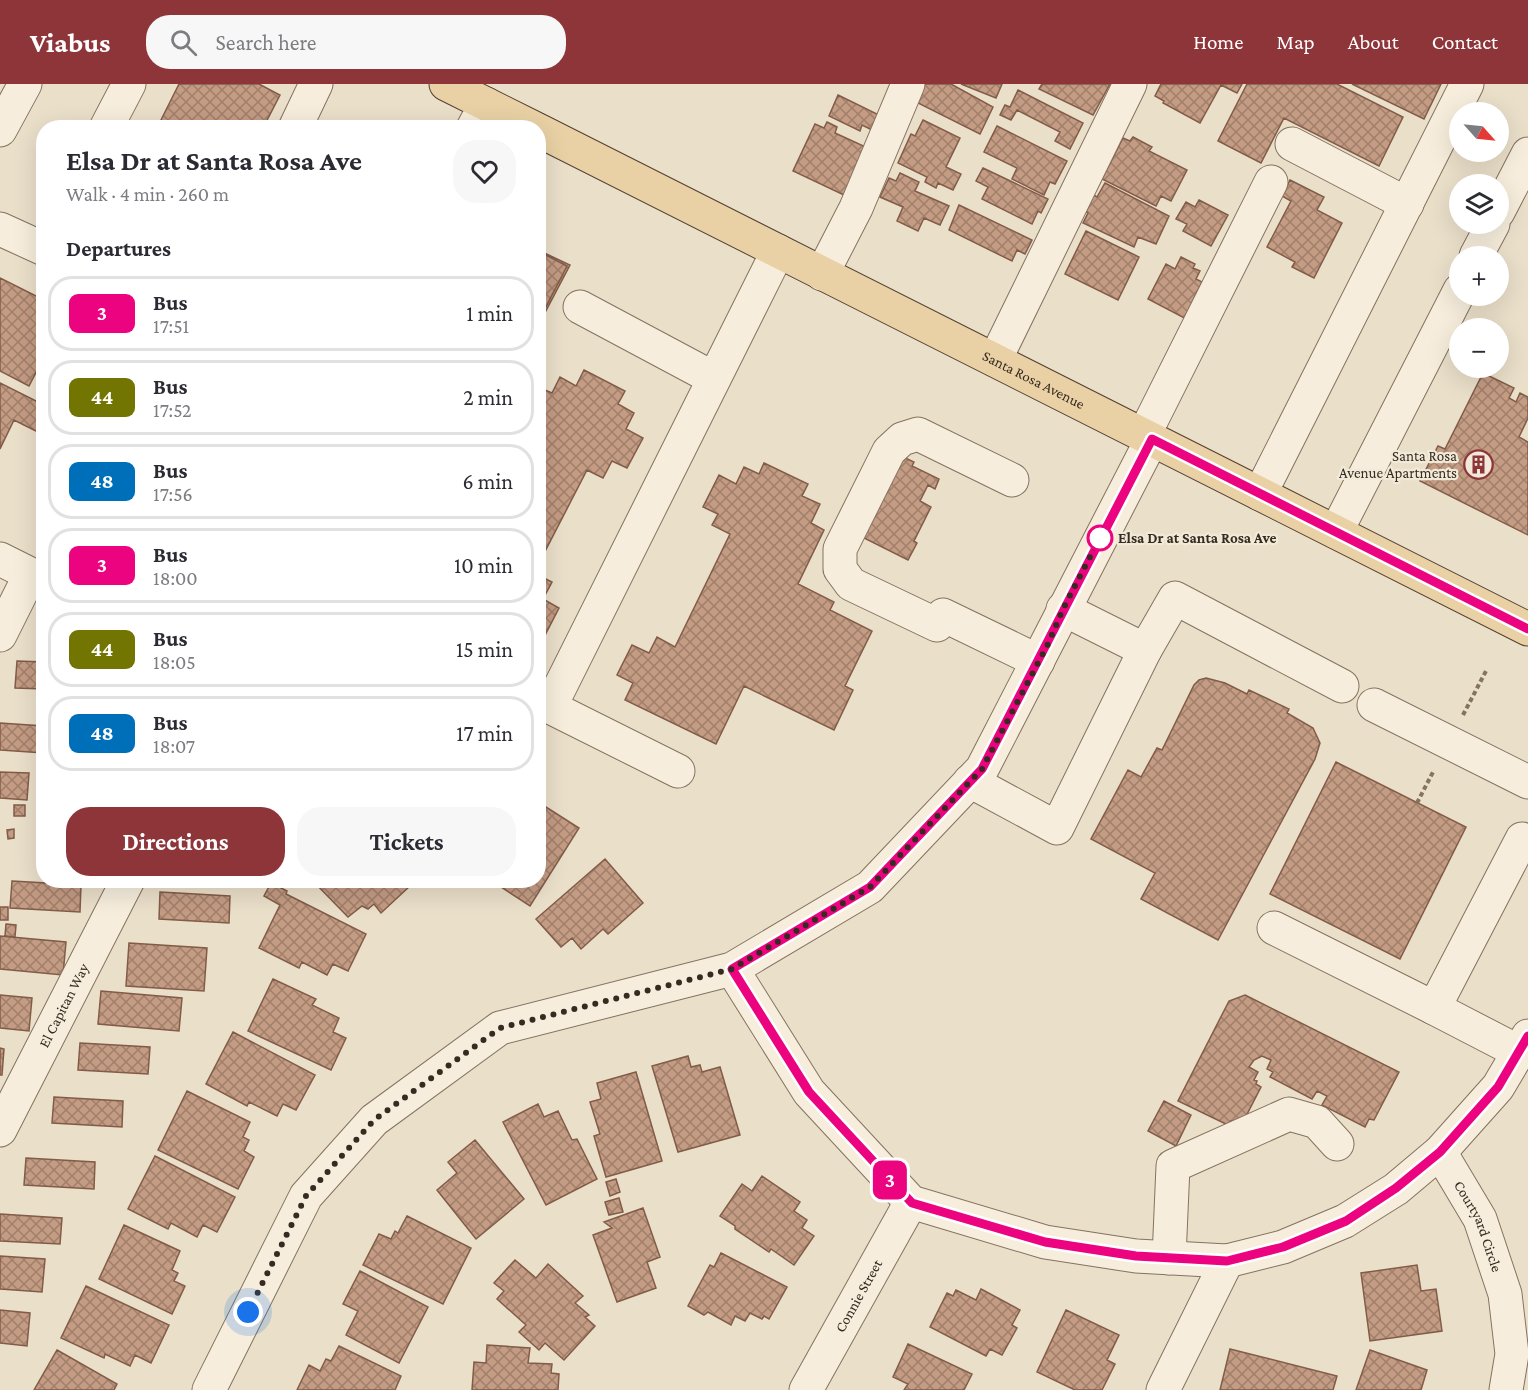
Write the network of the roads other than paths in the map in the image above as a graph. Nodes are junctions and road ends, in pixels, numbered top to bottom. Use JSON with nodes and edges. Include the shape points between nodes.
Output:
{"nodes":[{"id":1,"x":25,"y":84,"type":"edge"},
{"id":2,"x":129,"y":84,"type":"edge"},
{"id":3,"x":316,"y":84,"type":"edge"},
{"id":4,"x":446,"y":84,"type":"edge"},
{"id":5,"x":908,"y":84,"type":"edge"},
{"id":6,"x":1130,"y":84,"type":"edge"},
{"id":7,"x":1467,"y":84,"type":"edge"},
{"id":8,"x":479,"y":116,"type":"edge"},
{"id":9,"x":110,"y":120,"type":"edge"},
{"id":10,"x":299,"y":120,"type":"edge"},
{"id":11,"x":497,"y":120,"type":"edge"},
{"id":12,"x":0,"y":130,"type":"edge"},
{"id":13,"x":546,"y":134,"type":"edge"},
{"id":14,"x":1292,"y":144,"type":"dead end"},
{"id":15,"x":1528,"y":153,"type":"edge"},
{"id":16,"x":1271,"y":182,"type":"dead end"},
{"id":17,"x":1509,"y":190,"type":"edge"},
{"id":18,"x":1407,"y":204,"type":"junction"},
{"id":19,"x":0,"y":229,"type":"edge"},
{"id":20,"x":36,"y":246,"type":"edge"},
{"id":21,"x":778,"y":251,"type":"junction"},
{"id":22,"x":822,"y":274,"type":"junction"},
{"id":23,"x":1452,"y":306,"type":"edge"},
{"id":24,"x":580,"y":307,"type":"dead end"},
{"id":25,"x":995,"y":360,"type":"junction"},
{"id":26,"x":713,"y":378,"type":"junction"},
{"id":27,"x":1148,"y":437,"type":"junction"},
{"id":28,"x":1012,"y":480,"type":"dead end"},
{"id":29,"x":1260,"y":494,"type":"junction"},
{"id":30,"x":1336,"y":532,"type":"junction"},
{"id":31,"x":0,"y":559,"type":"edge"},
{"id":32,"x":36,"y":577,"type":"edge"},
{"id":33,"x":36,"y":580,"type":"edge"},
{"id":34,"x":1063,"y":609,"type":"junction"},
{"id":35,"x":1528,"y":629,"type":"edge"},
{"id":36,"x":0,"y":635,"type":"edge"},
{"id":37,"x":1145,"y":650,"type":"junction"},
{"id":38,"x":1038,"y":661,"type":"junction"},
{"id":39,"x":1342,"y":686,"type":"dead end"},
{"id":40,"x":546,"y":700,"type":"edge"},
{"id":41,"x":546,"y":705,"type":"edge"},
{"id":42,"x":1374,"y":705,"type":"dead end"},
{"id":43,"x":678,"y":771,"type":"dead end"},
{"id":44,"x":970,"y":781,"type":"junction"},
{"id":45,"x":1528,"y":782,"type":"edge"},
{"id":46,"x":1526,"y":836,"type":"edge"},
{"id":47,"x":124,"y":888,"type":"edge"},
{"id":48,"x":1274,"y":928,"type":"dead end"},
{"id":49,"x":732,"y":969,"type":"junction"},
{"id":50,"x":1434,"y":1008,"type":"junction"},
{"id":51,"x":1523,"y":1052,"type":"edge"},
{"id":52,"x":0,"y":1130,"type":"edge"},
{"id":53,"x":1337,"y":1143,"type":"dead end"},
{"id":54,"x":1440,"y":1152,"type":"junction"},
{"id":55,"x":912,"y":1203,"type":"junction"},
{"id":56,"x":1169,"y":1258,"type":"junction"},
{"id":57,"x":1227,"y":1261,"type":"junction"},
{"id":58,"x":209,"y":1390,"type":"edge"},
{"id":59,"x":806,"y":1390,"type":"edge"},
{"id":60,"x":1163,"y":1390,"type":"edge"},
{"id":61,"x":1506,"y":1390,"type":"edge"}],
"edges":[{"from":1,"to":12,"type":"street"},
{"from":2,"to":9,"type":"street"},
{"from":3,"to":10,"type":"street"},
{"from":4,"to":8,"type":"main road"},
{"from":5,"to":22,"type":"street","via":[[856,208]]},
{"from":6,"to":25,"type":"street"},
{"from":7,"to":18,"type":"street"},
{"from":8,"to":11,"type":"main road"},
{"from":13,"to":21,"type":"main road","name":"Santa Rosa Avenue"},
{"from":14,"to":18,"type":"street"},
{"from":15,"to":17,"type":"street"},
{"from":16,"to":27,"type":"street"},
{"from":18,"to":29,"type":"street"},
{"from":19,"to":20,"type":"street"},
{"from":21,"to":22,"type":"main road","name":"Santa Rosa Avenue"},
{"from":21,"to":26,"type":"street"},
{"from":22,"to":25,"type":"main road","name":"Santa Rosa Avenue"},
{"from":23,"to":30,"type":"street"},
{"from":24,"to":26,"type":"street"},
{"from":25,"to":27,"type":"main road","name":"Santa Rosa Avenue"},
{"from":26,"to":40,"type":"street"},
{"from":27,"to":29,"type":"main road","name":"Santa Rosa Avenue"},
{"from":27,"to":34,"type":"street"},
{"from":28,"to":38,"type":"street","via":[[918,434],[902,439],[889,451],[840,549],[840,569],[851,584]]},
{"from":29,"to":30,"type":"main road","name":"Santa Rosa Avenue"},
{"from":30,"to":35,"type":"main road","name":"Santa Rosa Avenue"},
{"from":31,"to":32,"type":"street"},
{"from":33,"to":36,"type":"street"},
{"from":34,"to":37,"type":"street"},
{"from":34,"to":38,"type":"street"},
{"from":37,"to":39,"type":"street","via":[[1174,598]]},
{"from":37,"to":44,"type":"street","via":[[1057,828]]},
{"from":38,"to":44,"type":"street","via":[[982,769]]},
{"from":41,"to":43,"type":"street"},
{"from":42,"to":45,"type":"street"},
{"from":44,"to":49,"type":"street","via":[[870,887]]},
{"from":46,"to":50,"type":"street"},
{"from":47,"to":52,"type":"street","name":"El Capitan Way"},
{"from":48,"to":50,"type":"street"},
{"from":49,"to":55,"type":"street","via":[[809,1092]]},
{"from":49,"to":58,"type":"street","via":[[500,1028],[374,1120],[306,1196]]},
{"from":50,"to":51,"type":"street"},
{"from":51,"to":54,"type":"street","via":[[1498,1087]]},
{"from":53,"to":56,"type":"street","via":[[1317,1122],[1289,1114],[1173,1166]]},
{"from":54,"to":57,"type":"street","via":[[1346,1221],[1283,1247]]},
{"from":54,"to":61,"type":"street","name":"Courtyard Circle","via":[[1480,1219],[1505,1294],[1512,1354]]},
{"from":55,"to":56,"type":"street","via":[[1045,1242]]},
{"from":55,"to":59,"type":"street","name":"Connie Street"},
{"from":56,"to":57,"type":"street"},
{"from":57,"to":60,"type":"street"}]}
